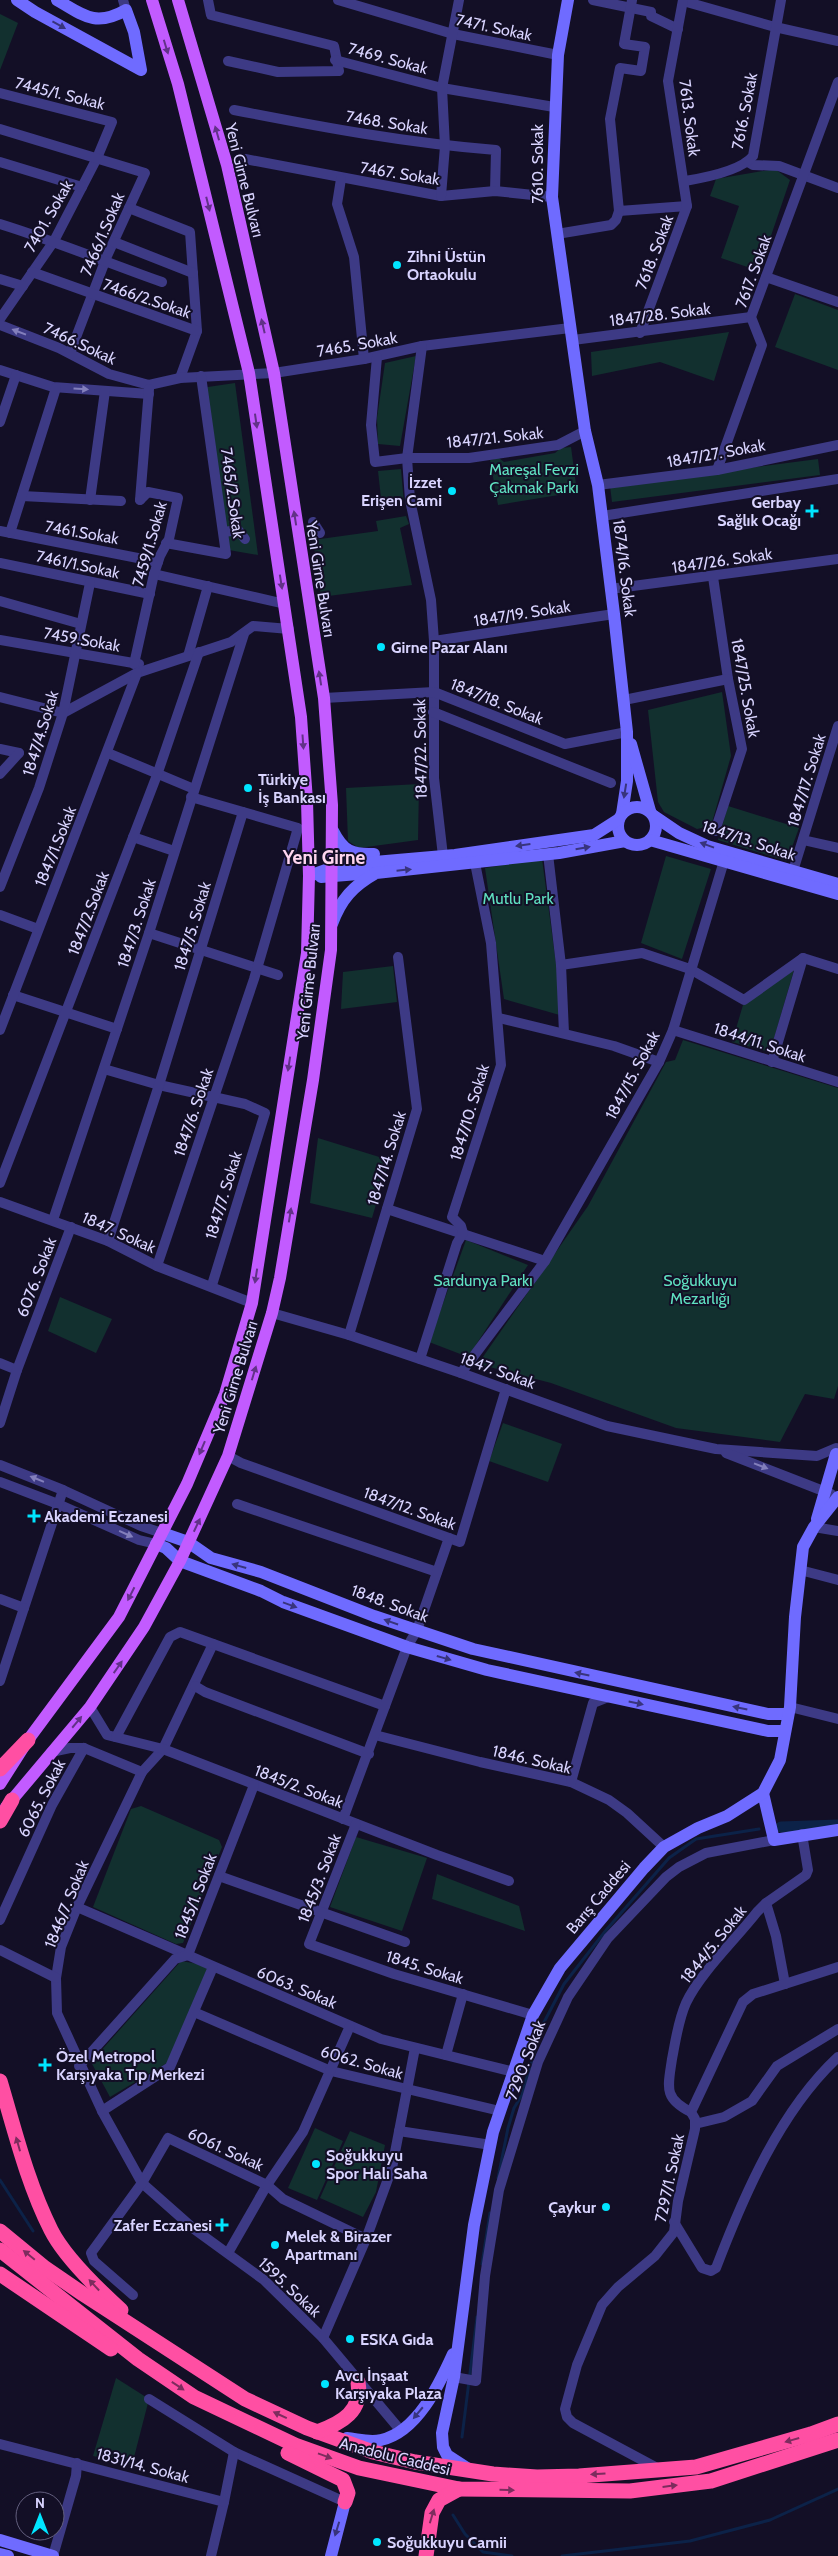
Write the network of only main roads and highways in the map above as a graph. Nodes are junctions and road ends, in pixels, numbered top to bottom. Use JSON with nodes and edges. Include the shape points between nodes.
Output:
{"nodes":[{"id":1,"x":17,"y":0,"type":"edge"},
{"id":2,"x":57,"y":0,"type":"edge"},
{"id":3,"x":152,"y":0,"type":"edge"},
{"id":4,"x":178,"y":0,"type":"edge"},
{"id":5,"x":568,"y":0,"type":"edge"},
{"id":6,"x":125,"y":5,"type":"edge"},
{"id":7,"x":572,"y":334,"type":"joint"},
{"id":8,"x":627,"y":732,"type":"junction"},
{"id":9,"x":652,"y":814,"type":"junction"},
{"id":10,"x":620,"y":817,"type":"junction"},
{"id":11,"x":333,"y":831,"type":"junction"},
{"id":12,"x":650,"y":840,"type":"junction"},
{"id":13,"x":625,"y":841,"type":"junction"},
{"id":14,"x":405,"y":859,"type":"junction"},
{"id":15,"x":333,"y":872,"type":"junction"},
{"id":16,"x":376,"y":873,"type":"junction"},
{"id":17,"x":309,"y":876,"type":"junction"},
{"id":18,"x":838,"y":884,"type":"edge"},
{"id":19,"x":838,"y":894,"type":"edge"},
{"id":20,"x":331,"y":926,"type":"junction"},
{"id":21,"x":837,"y":1449,"type":"edge"},
{"id":22,"x":838,"y":1496,"type":"edge"},
{"id":23,"x":814,"y":1527,"type":"junction"},
{"id":24,"x":159,"y":1538,"type":"junction"},
{"id":25,"x":188,"y":1542,"type":"junction"},
{"id":26,"x":180,"y":1561,"type":"junction"},
{"id":27,"x":789,"y":1710,"type":"junction"},
{"id":28,"x":785,"y":1731,"type":"junction"},
{"id":29,"x":28,"y":1740,"type":"junction"},
{"id":30,"x":0,"y":1769,"type":"edge"},
{"id":31,"x":0,"y":1784,"type":"edge"},
{"id":32,"x":763,"y":1793,"type":"junction"},
{"id":33,"x":12,"y":1800,"type":"junction"},
{"id":34,"x":0,"y":1815,"type":"edge"},
{"id":35,"x":0,"y":1821,"type":"edge"},
{"id":36,"x":838,"y":1830,"type":"edge"},
{"id":37,"x":0,"y":2080,"type":"edge"},
{"id":38,"x":0,"y":2231,"type":"edge"},
{"id":39,"x":0,"y":2250,"type":"edge"},
{"id":40,"x":0,"y":2274,"type":"edge"},
{"id":41,"x":156,"y":2341,"type":"junction"},
{"id":42,"x":459,"y":2341,"type":"junction"},
{"id":43,"x":138,"y":2359,"type":"junction"},
{"id":44,"x":358,"y":2382,"type":"road end"},
{"id":45,"x":230,"y":2416,"type":"junction"},
{"id":46,"x":838,"y":2424,"type":"edge"},
{"id":47,"x":321,"y":2434,"type":"junction"},
{"id":48,"x":838,"y":2440,"type":"edge"},
{"id":49,"x":471,"y":2470,"type":"junction"},
{"id":50,"x":459,"y":2489,"type":"junction"},
{"id":51,"x":346,"y":2502,"type":"joint"},
{"id":52,"x":0,"y":2540,"type":"edge"},
{"id":53,"x":0,"y":2554,"type":"edge"},
{"id":54,"x":8,"y":2556,"type":"edge"},
{"id":55,"x":53,"y":2556,"type":"edge"},
{"id":56,"x":331,"y":2556,"type":"edge"},
{"id":57,"x":426,"y":2556,"type":"edge"}],
"edges":[{"from":1,"to":6,"type":"main road","one_way":true,"via":[[141,70]]},
{"from":2,"to":6,"type":"main road","via":[[94,20],[112,18]]},
{"from":3,"to":17,"type":"main road","name":"Yeni Girne Bulvarı","one_way":true,"via":[[178,84],[249,373],[301,717]]},
{"from":11,"to":4,"type":"main road","name":"Yeni Girne Bulvarı","one_way":true,"via":[[324,698],[274,373],[227,165]]},
{"from":5,"to":7,"type":"main road","name":"7610. Sokak","via":[[558,55],[552,197]]},
{"from":7,"to":8,"type":"main road","name":"1874/16. Sokak","via":[[586,431],[598,485]]},
{"from":8,"to":9,"type":"main road"},
{"from":8,"to":10,"type":"main road","name":"1874/16. Sokak","one_way":true,"via":[[627,781]]},
{"from":9,"to":10,"type":"main road","via":[[644,808],[632,807]]},
{"from":9,"to":12,"type":"main road","via":[[656,829]]},
{"from":18,"to":9,"type":"main road","name":"1847/13. Sokak","one_way":true,"via":[[707,846],[679,833]]},
{"from":10,"to":13,"type":"main road","via":[[618,831]]},
{"from":10,"to":14,"type":"main road","one_way":true,"via":[[594,835]]},
{"from":11,"to":14,"type":"main road","via":[[349,852],[359,855],[394,854]]},
{"from":11,"to":15,"type":"main road","name":"Yeni Girne Bulvarı"},
{"from":12,"to":13,"type":"main road","via":[[638,845]]},
{"from":12,"to":19,"type":"main road","name":"1847/13. Sokak"},
{"from":16,"to":13,"type":"main road","one_way":true,"via":[[548,854]]},
{"from":14,"to":15,"type":"main road"},
{"from":15,"to":16,"type":"main road"},
{"from":15,"to":17,"type":"main road"},
{"from":15,"to":20,"type":"main road","name":"Yeni Girne Bulvarı"},
{"from":16,"to":20,"type":"main road","via":[[352,889],[342,901]]},
{"from":17,"to":24,"type":"main road","name":"Yeni Girne Bulvarı","one_way":true,"via":[[307,953],[252,1303],[224,1394],[187,1484]]},
{"from":25,"to":20,"type":"main road","name":"Yeni Girne Bulvarı","one_way":true,"via":[[228,1456],[272,1313],[313,1080],[331,950]]},
{"from":21,"to":23,"type":"main road"},
{"from":22,"to":23,"type":"main road"},
{"from":23,"to":27,"type":"main road","via":[[803,1547]]},
{"from":24,"to":25,"type":"main road","name":"1848. Sokak"},
{"from":24,"to":26,"type":"main road","name":"1848. Sokak"},
{"from":24,"to":29,"type":"main road","name":"Yeni Girne Bulvarı","one_way":true,"via":[[119,1617]]},
{"from":25,"to":26,"type":"main road","name":"Yeni Girne Bulvarı"},
{"from":27,"to":25,"type":"main road","name":"1848. Sokak","one_way":true,"via":[[768,1714],[486,1653],[261,1572],[211,1558]]},
{"from":26,"to":28,"type":"main road","name":"1848. Sokak","one_way":true,"via":[[407,1647],[487,1670],[768,1732]]},
{"from":33,"to":26,"type":"main road","name":"Yeni Girne Bulvarı","one_way":true,"via":[[90,1707],[144,1627]]},
{"from":27,"to":28,"type":"main road"},
{"from":28,"to":32,"type":"main road","via":[[780,1760]]},
{"from":29,"to":30,"type":"highway"},
{"from":29,"to":31,"type":"main road","name":"Yeni Girne Bulvarı"},
{"from":32,"to":36,"type":"main road","name":"7290. Sokak","via":[[774,1840]]},
{"from":32,"to":42,"type":"main road","name":"Barış Caddesi","via":[[727,1816],[664,1848],[560,1968],[533,2015],[490,2145],[474,2225]]},
{"from":33,"to":34,"type":"main road","name":"Yeni Girne Bulvarı"},
{"from":33,"to":35,"type":"highway"},
{"from":41,"to":37,"type":"highway","one_way":true,"via":[[93,2285],[52,2231],[27,2175]]},
{"from":41,"to":38,"type":"highway","name":"Anadolu Caddesi","one_way":true,"via":[[45,2268]]},
{"from":39,"to":43,"type":"highway","name":"Anadolu Caddesi"},
{"from":40,"to":43,"type":"highway","via":[[115,2352]]},
{"from":47,"to":41,"type":"highway","name":"Anadolu Caddesi","one_way":true,"via":[[245,2399]]},
{"from":42,"to":47,"type":"main road","name":"Barış Caddesi","one_way":true,"via":[[435,2390],[401,2431],[372,2441]]},
{"from":42,"to":49,"type":"main road","name":"Barış Caddesi","via":[[442,2447],[452,2461]]},
{"from":43,"to":45,"type":"highway","name":"Anadolu Caddesi","one_way":true,"via":[[194,2397]]},
{"from":44,"to":47,"type":"highway","via":[[360,2393],[356,2407]]},
{"from":45,"to":50,"type":"highway","name":"Anadolu Caddesi","one_way":true,"via":[[295,2445],[359,2468]]},
{"from":45,"to":51,"type":"highway","via":[[275,2448],[342,2480],[347,2486]]},
{"from":46,"to":49,"type":"highway","name":"Anadolu Caddesi","one_way":true,"via":[[696,2467],[537,2477]]},
{"from":47,"to":49,"type":"highway","name":"Anadolu Caddesi","via":[[373,2452]]},
{"from":50,"to":48,"type":"highway","name":"Anadolu Caddesi","one_way":true,"via":[[630,2491],[702,2482]]},
{"from":57,"to":50,"type":"highway","one_way":true,"via":[[432,2513],[439,2500]]},
{"from":51,"to":56,"type":"main road","one_way":true},
{"from":52,"to":55,"type":"main road"},
{"from":53,"to":54,"type":"main road"}]}
